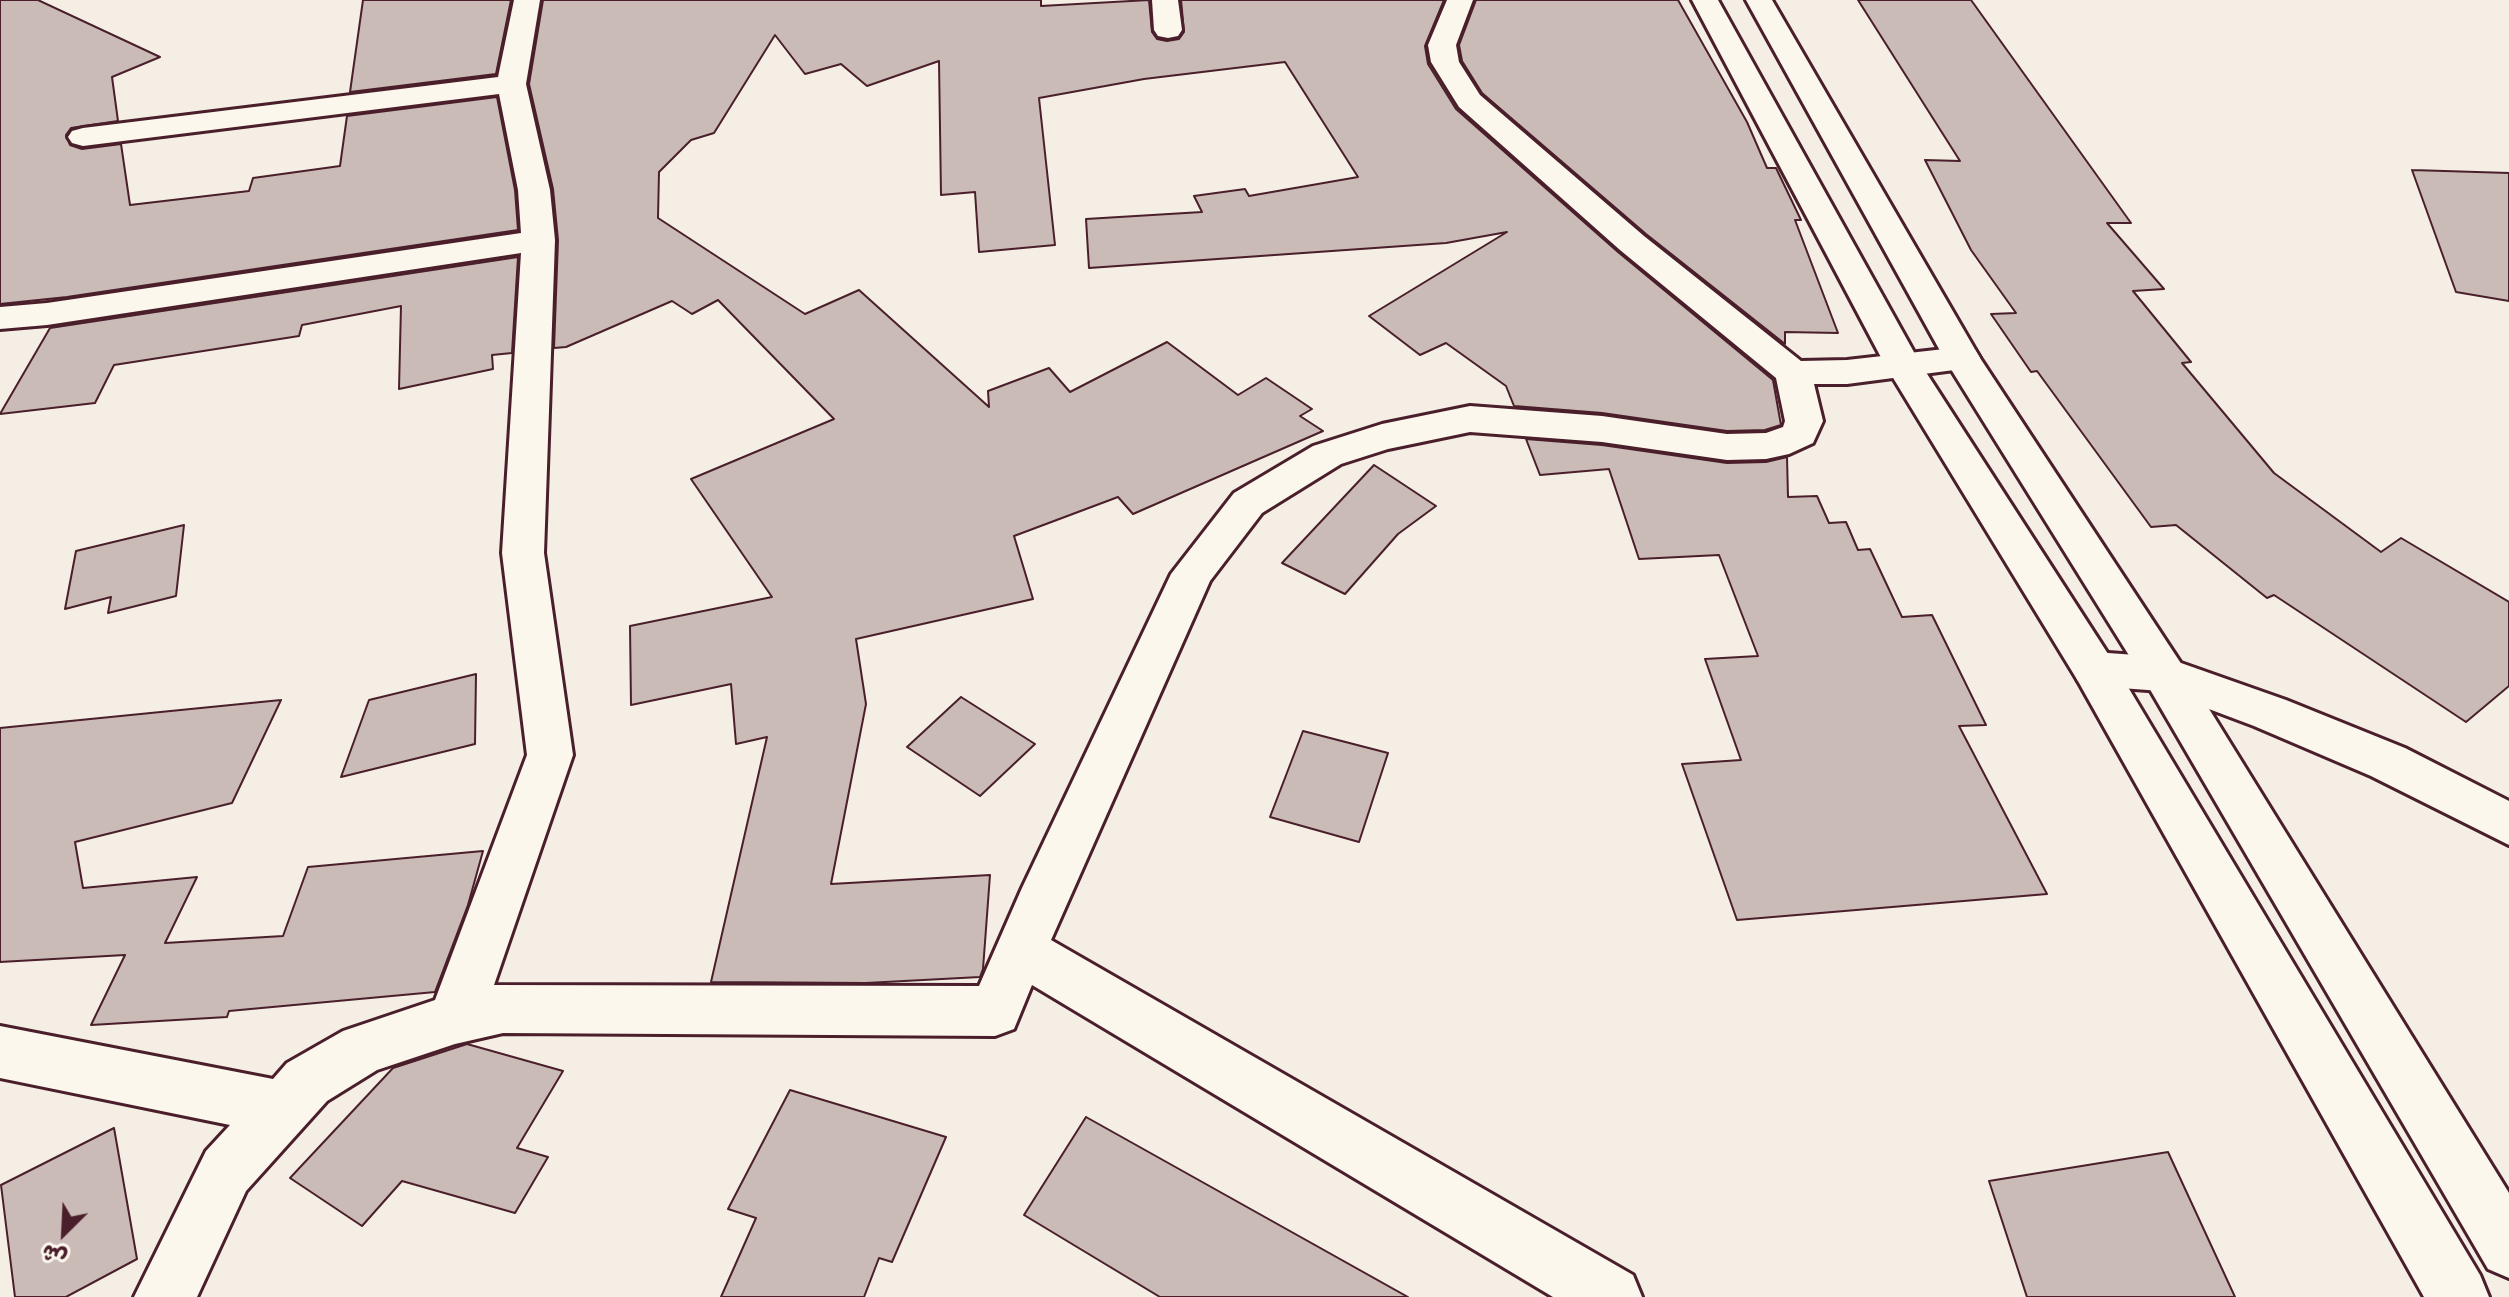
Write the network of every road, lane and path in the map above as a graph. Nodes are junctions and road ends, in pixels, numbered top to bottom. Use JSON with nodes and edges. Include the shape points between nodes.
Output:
{"nodes":[{"id":1,"x":527,"y":0,"type":"edge"},
{"id":2,"x":1165,"y":0,"type":"edge"},
{"id":3,"x":1460,"y":0,"type":"edge"},
{"id":4,"x":1705,"y":0,"type":"edge"},
{"id":5,"x":1759,"y":0,"type":"edge"},
{"id":6,"x":1168,"y":30,"type":"dead end"},
{"id":7,"x":511,"y":84,"type":"junction"},
{"id":8,"x":83,"y":137,"type":"dead end"},
{"id":9,"x":538,"y":240,"type":"junction"},
{"id":10,"x":0,"y":318,"type":"edge"},
{"id":11,"x":1962,"y":358,"type":"junction"},
{"id":12,"x":1902,"y":363,"type":"junction"},
{"id":13,"x":1793,"y":373,"type":"junction"},
{"id":14,"x":2094,"y":669,"type":"junction"},
{"id":15,"x":2164,"y":674,"type":"junction"},
{"id":16,"x":2509,"y":824,"type":"edge"},
{"id":17,"x":1022,"y":951,"type":"junction"},
{"id":18,"x":455,"y":1019,"type":"junction"},
{"id":19,"x":0,"y":1052,"type":"edge"},
{"id":20,"x":282,"y":1108,"type":"junction"},
{"id":21,"x":2509,"y":1248,"type":"edge"},
{"id":22,"x":165,"y":1297,"type":"edge"},
{"id":23,"x":1611,"y":1297,"type":"edge"},
{"id":24,"x":2458,"y":1297,"type":"edge"}],
"edges":[{"from":1,"to":7,"type":"street"},
{"from":2,"to":6,"type":"street"},
{"from":3,"to":13,"type":"street","via":[[1442,45],[1445,62],[1469,101],[1621,234]]},
{"from":4,"to":12,"type":"street"},
{"from":5,"to":11,"type":"street"},
{"from":7,"to":8,"type":"street"},
{"from":7,"to":9,"type":"street","via":[[534,190]]},
{"from":9,"to":10,"type":"street"},
{"from":9,"to":18,"type":"street","via":[[523,553],[550,755]]},
{"from":11,"to":12,"type":"street"},
{"from":11,"to":15,"type":"street"},
{"from":12,"to":13,"type":"street"},
{"from":12,"to":14,"type":"street"},
{"from":13,"to":17,"type":"street","via":[[1804,421],[1789,441],[1727,447],[1602,429],[1470,419],[1382,437],[1327,455],[1248,503],[1192,574]]},
{"from":14,"to":15,"type":"street"},
{"from":14,"to":24,"type":"street"},
{"from":15,"to":16,"type":"street","via":[[2388,762]]},
{"from":15,"to":21,"type":"street"},
{"from":17,"to":18,"type":"street","via":[[995,1011],[503,1008]]},
{"from":17,"to":23,"type":"street"},
{"from":18,"to":20,"type":"street","via":[[362,1049],[307,1082]]},
{"from":19,"to":20,"type":"street"},
{"from":20,"to":22,"type":"street","via":[[226,1171]]}]}
